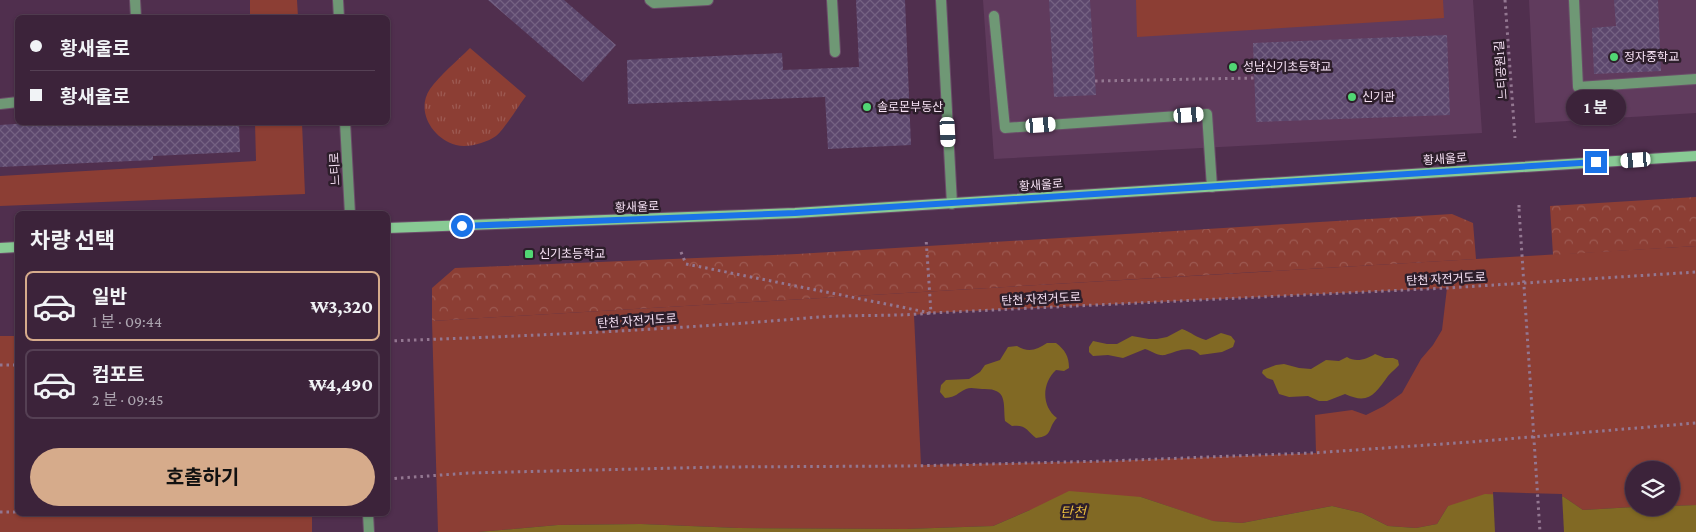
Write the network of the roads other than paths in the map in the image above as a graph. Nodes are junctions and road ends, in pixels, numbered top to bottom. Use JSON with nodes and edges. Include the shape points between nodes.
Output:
{"nodes":[{"id":1,"x":135,"y":0,"type":"edge"},
{"id":2,"x":338,"y":0,"type":"edge"},
{"id":3,"x":650,"y":0,"type":"edge"},
{"id":4,"x":708,"y":0,"type":"edge"},
{"id":5,"x":832,"y":0,"type":"edge"},
{"id":6,"x":941,"y":0,"type":"edge"},
{"id":7,"x":1574,"y":0,"type":"edge"},
{"id":8,"x":136,"y":15,"type":"edge"},
{"id":9,"x":339,"y":15,"type":"edge"},
{"id":10,"x":994,"y":16,"type":"dead end"},
{"id":11,"x":836,"y":52,"type":"dead end"},
{"id":12,"x":1696,"y":79,"type":"edge"},
{"id":13,"x":15,"y":102,"type":"edge"},
{"id":14,"x":0,"y":104,"type":"edge"},
{"id":15,"x":345,"y":125,"type":"edge"},
{"id":16,"x":1696,"y":156,"type":"edge"},
{"id":17,"x":1212,"y":187,"type":"junction"},
{"id":18,"x":952,"y":204,"type":"junction"},
{"id":19,"x":350,"y":211,"type":"edge"},
{"id":20,"x":390,"y":228,"type":"edge"},
{"id":21,"x":15,"y":247,"type":"edge"},
{"id":22,"x":0,"y":248,"type":"edge"},
{"id":23,"x":368,"y":516,"type":"edge"},
{"id":24,"x":369,"y":532,"type":"edge"}],
"edges":[{"from":1,"to":8,"type":"street"},
{"from":2,"to":9,"type":"street"},
{"from":3,"to":4,"type":"street","via":[[654,3]]},
{"from":5,"to":11,"type":"street"},
{"from":6,"to":18,"type":"street"},
{"from":7,"to":12,"type":"street","via":[[1578,87]]},
{"from":10,"to":17,"type":"street","via":[[1004,128],[1207,114]]},
{"from":13,"to":14,"type":"street"},
{"from":15,"to":19,"type":"street","name":"느티로"},
{"from":16,"to":17,"type":"main road","name":"황새울로"},
{"from":17,"to":18,"type":"main road","name":"황새울로"},
{"from":18,"to":20,"type":"main road","name":"황새울로"},
{"from":21,"to":22,"type":"main road"},
{"from":23,"to":24,"type":"street"}]}
